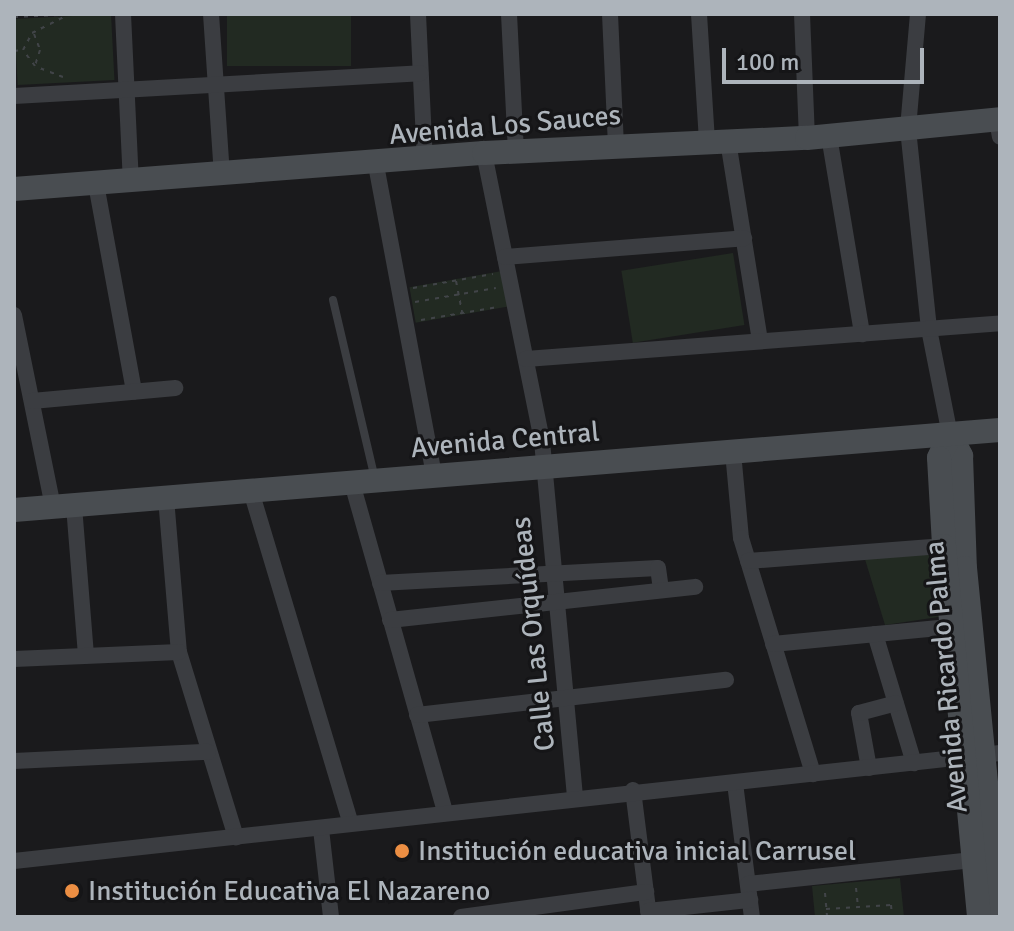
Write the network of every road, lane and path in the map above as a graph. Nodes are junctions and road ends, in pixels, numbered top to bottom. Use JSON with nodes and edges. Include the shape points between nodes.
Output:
{"nodes":[{"id":1,"x":70,"y":14,"type":"edge"},
{"id":2,"x":83,"y":14,"type":"edge"},
{"id":3,"x":123,"y":14,"type":"edge"},
{"id":4,"x":211,"y":14,"type":"edge"},
{"id":5,"x":418,"y":14,"type":"edge"},
{"id":6,"x":509,"y":14,"type":"edge"},
{"id":7,"x":610,"y":14,"type":"edge"},
{"id":8,"x":699,"y":14,"type":"edge"},
{"id":9,"x":802,"y":14,"type":"edge"},
{"id":10,"x":918,"y":14,"type":"edge"},
{"id":11,"x":14,"y":17,"type":"edge"},
{"id":12,"x":32,"y":33,"type":"junction"},
{"id":13,"x":23,"y":50,"type":"junction"},
{"id":14,"x":14,"y":51,"type":"edge"},
{"id":15,"x":35,"y":66,"type":"junction"},
{"id":16,"x":420,"y":73,"type":"junction"},
{"id":17,"x":60,"y":82,"type":"dead end"},
{"id":18,"x":216,"y":84,"type":"junction"},
{"id":19,"x":127,"y":89,"type":"junction"},
{"id":20,"x":14,"y":96,"type":"edge"},
{"id":21,"x":999,"y":125,"type":"edge"},
{"id":22,"x":908,"y":129,"type":"junction"},
{"id":23,"x":818,"y":137,"type":"junction"},
{"id":24,"x":718,"y":141,"type":"junction"},
{"id":25,"x":616,"y":145,"type":"junction"},
{"id":26,"x":516,"y":151,"type":"junction"},
{"id":27,"x":484,"y":153,"type":"junction"},
{"id":28,"x":425,"y":160,"type":"junction"},
{"id":29,"x":376,"y":165,"type":"junction"},
{"id":30,"x":222,"y":177,"type":"junction"},
{"id":31,"x":131,"y":182,"type":"junction"},
{"id":32,"x":96,"y":184,"type":"junction"},
{"id":33,"x":14,"y":189,"type":"edge"},
{"id":34,"x":744,"y":238,"type":"junction"},
{"id":35,"x":503,"y":265,"type":"junction"},
{"id":36,"x":455,"y":280,"type":"junction"},
{"id":37,"x":503,"y":287,"type":"dead end"},
{"id":38,"x":412,"y":288,"type":"dead end"},
{"id":39,"x":459,"y":295,"type":"junction"},
{"id":40,"x":333,"y":300,"type":"dead end"},
{"id":41,"x":414,"y":302,"type":"dead end"},
{"id":42,"x":507,"y":306,"type":"dead end"},
{"id":43,"x":462,"y":313,"type":"junction"},
{"id":44,"x":14,"y":315,"type":"edge"},
{"id":45,"x":418,"y":321,"type":"dead end"},
{"id":46,"x":1000,"y":323,"type":"edge"},
{"id":47,"x":929,"y":329,"type":"junction"},
{"id":48,"x":862,"y":334,"type":"junction"},
{"id":49,"x":760,"y":340,"type":"junction"},
{"id":50,"x":526,"y":359,"type":"junction"},
{"id":51,"x":175,"y":388,"type":"dead end"},
{"id":52,"x":134,"y":392,"type":"junction"},
{"id":53,"x":32,"y":401,"type":"junction"},
{"id":54,"x":1000,"y":430,"type":"edge"},
{"id":55,"x":950,"y":435,"type":"junction"},
{"id":56,"x":733,"y":452,"type":"junction"},
{"id":57,"x":544,"y":467,"type":"junction"},
{"id":58,"x":434,"y":476,"type":"junction"},
{"id":59,"x":364,"y":482,"type":"junction"},
{"id":60,"x":251,"y":491,"type":"junction"},
{"id":61,"x":166,"y":498,"type":"junction"},
{"id":62,"x":64,"y":506,"type":"junction"},
{"id":63,"x":14,"y":510,"type":"edge"},
{"id":64,"x":944,"y":546,"type":"junction"},
{"id":65,"x":748,"y":561,"type":"junction"},
{"id":66,"x":554,"y":573,"type":"junction"},
{"id":67,"x":380,"y":583,"type":"junction"},
{"id":68,"x":695,"y":587,"type":"dead end"},
{"id":69,"x":661,"y":589,"type":"junction"},
{"id":70,"x":557,"y":599,"type":"junction"},
{"id":71,"x":390,"y":620,"type":"junction"},
{"id":72,"x":962,"y":626,"type":"junction"},
{"id":73,"x":875,"y":634,"type":"junction"},
{"id":74,"x":773,"y":644,"type":"junction"},
{"id":75,"x":179,"y":652,"type":"junction"},
{"id":76,"x":86,"y":656,"type":"junction"},
{"id":77,"x":14,"y":659,"type":"edge"},
{"id":78,"x":726,"y":680,"type":"dead end"},
{"id":79,"x":565,"y":698,"type":"junction"},
{"id":80,"x":896,"y":703,"type":"junction"},
{"id":81,"x":417,"y":715,"type":"junction"},
{"id":82,"x":208,"y":752,"type":"junction"},
{"id":83,"x":982,"y":755,"type":"edge"},
{"id":84,"x":14,"y":761,"type":"edge"},
{"id":85,"x":914,"y":763,"type":"junction"},
{"id":86,"x":869,"y":768,"type":"junction"},
{"id":87,"x":813,"y":774,"type":"junction"},
{"id":88,"x":735,"y":783,"type":"junction"},
{"id":89,"x":633,"y":790,"type":"junction"},
{"id":90,"x":575,"y":796,"type":"junction"},
{"id":91,"x":445,"y":811,"type":"junction"},
{"id":92,"x":350,"y":822,"type":"junction"},
{"id":93,"x":321,"y":829,"type":"junction"},
{"id":94,"x":236,"y":837,"type":"junction"},
{"id":95,"x":973,"y":860,"type":"junction"},
{"id":96,"x":14,"y":861,"type":"edge"},
{"id":97,"x":855,"y":872,"type":"junction"},
{"id":98,"x":824,"y":876,"type":"junction"},
{"id":99,"x":646,"y":892,"type":"junction"},
{"id":100,"x":750,"y":900,"type":"edge"},
{"id":101,"x":858,"y":907,"type":"junction"},
{"id":102,"x":826,"y":909,"type":"junction"},
{"id":103,"x":542,"y":913,"type":"edge"},
{"id":104,"x":648,"y":914,"type":"edge"},
{"id":105,"x":331,"y":917,"type":"edge"},
{"id":106,"x":461,"y":917,"type":"edge"},
{"id":107,"x":827,"y":917,"type":"edge"},
{"id":108,"x":892,"y":917,"type":"edge"},
{"id":109,"x":979,"y":917,"type":"edge"},
{"id":110,"x":999,"y":917,"type":"edge"}],
"edges":[{"from":1,"to":2,"type":"path"},
{"from":1,"to":11,"type":"path"},
{"from":1,"to":12,"type":"path"},
{"from":3,"to":19,"type":"street"},
{"from":4,"to":18,"type":"street"},
{"from":5,"to":16,"type":"street"},
{"from":6,"to":26,"type":"street"},
{"from":7,"to":25,"type":"street"},
{"from":8,"to":24,"type":"street"},
{"from":9,"to":23,"type":"street"},
{"from":10,"to":22,"type":"street","name":"Avenida Ricardo Palma"},
{"from":12,"to":13,"type":"path"},
{"from":12,"to":15,"type":"path","via":[[40,44]]},
{"from":13,"to":14,"type":"path"},
{"from":13,"to":15,"type":"path"},
{"from":15,"to":17,"type":"path","via":[[76,81]]},
{"from":16,"to":18,"type":"street"},
{"from":16,"to":28,"type":"street"},
{"from":18,"to":19,"type":"street"},
{"from":18,"to":30,"type":"street"},
{"from":19,"to":20,"type":"street"},
{"from":19,"to":31,"type":"street"},
{"from":21,"to":22,"type":"street","name":"Avenida Los Sauces"},
{"from":22,"to":23,"type":"street","name":"Avenida Los Sauces"},
{"from":22,"to":47,"type":"street","name":"Avenida Ricardo Palma"},
{"from":23,"to":24,"type":"street","name":"Avenida Los Sauces"},
{"from":23,"to":48,"type":"street"},
{"from":24,"to":25,"type":"street","name":"Avenida Los Sauces"},
{"from":24,"to":34,"type":"street"},
{"from":25,"to":26,"type":"street","name":"Avenida Los Sauces"},
{"from":26,"to":27,"type":"street","name":"Avenida Los Sauces"},
{"from":27,"to":28,"type":"street","name":"Avenida Los Sauces"},
{"from":27,"to":35,"type":"street","name":"Calle Las Orquídeas"},
{"from":28,"to":29,"type":"street","name":"Avenida Los Sauces"},
{"from":29,"to":30,"type":"street","name":"Avenida Los Sauces"},
{"from":29,"to":58,"type":"street"},
{"from":30,"to":31,"type":"street","name":"Avenida Los Sauces"},
{"from":31,"to":32,"type":"street","name":"Avenida Los Sauces"},
{"from":32,"to":33,"type":"street","name":"Avenida Los Sauces"},
{"from":32,"to":52,"type":"street"},
{"from":34,"to":35,"type":"street"},
{"from":34,"to":49,"type":"street"},
{"from":35,"to":36,"type":"path"},
{"from":35,"to":50,"type":"street","name":"Calle Las Orquídeas"},
{"from":36,"to":38,"type":"path"},
{"from":36,"to":39,"type":"path"},
{"from":37,"to":39,"type":"path"},
{"from":39,"to":41,"type":"path"},
{"from":39,"to":43,"type":"path"},
{"from":40,"to":59,"type":"lane"},
{"from":42,"to":43,"type":"path"},
{"from":43,"to":45,"type":"path"},
{"from":44,"to":53,"type":"street"},
{"from":46,"to":47,"type":"street"},
{"from":47,"to":48,"type":"street"},
{"from":47,"to":55,"type":"street","name":"Avenida Ricardo Palma"},
{"from":48,"to":49,"type":"street"},
{"from":49,"to":50,"type":"street"},
{"from":50,"to":57,"type":"street","name":"Calle Las Orquídeas"},
{"from":51,"to":52,"type":"street"},
{"from":52,"to":53,"type":"street"},
{"from":53,"to":62,"type":"street"},
{"from":54,"to":55,"type":"street","name":"Avenida Central"},
{"from":55,"to":56,"type":"street","name":"Avenida Central"},
{"from":55,"to":64,"type":"street","name":"Avenida Ricardo Palma","via":[[939,458]]},
{"from":55,"to":72,"type":"street","name":"Avenida Ricardo Palma","via":[[961,456]]},
{"from":56,"to":57,"type":"street","name":"Avenida Central"},
{"from":56,"to":65,"type":"street"},
{"from":57,"to":58,"type":"street","name":"Avenida Central"},
{"from":57,"to":66,"type":"street","name":"Calle Las Orquídeas"},
{"from":58,"to":59,"type":"street","name":"Avenida Central"},
{"from":59,"to":60,"type":"street","name":"Avenida Central"},
{"from":59,"to":67,"type":"street"},
{"from":60,"to":61,"type":"street","name":"Avenida Central"},
{"from":60,"to":92,"type":"street"},
{"from":61,"to":62,"type":"street","name":"Avenida Central"},
{"from":61,"to":75,"type":"street"},
{"from":62,"to":63,"type":"street","name":"Avenida Central"},
{"from":62,"to":76,"type":"street"},
{"from":64,"to":65,"type":"street"},
{"from":64,"to":72,"type":"street","name":"Avenida Ricardo Palma"},
{"from":65,"to":74,"type":"street"},
{"from":66,"to":67,"type":"street"},
{"from":66,"to":69,"type":"street","via":[[658,568]]},
{"from":66,"to":70,"type":"street","name":"Calle Las Orquídeas"},
{"from":67,"to":71,"type":"street"},
{"from":68,"to":69,"type":"street"},
{"from":69,"to":70,"type":"street"},
{"from":70,"to":71,"type":"street"},
{"from":70,"to":79,"type":"street","name":"Calle Las Orquídeas"},
{"from":71,"to":81,"type":"street"},
{"from":72,"to":73,"type":"street"},
{"from":72,"to":83,"type":"street","name":"Avenida Ricardo Palma"},
{"from":73,"to":74,"type":"street"},
{"from":73,"to":80,"type":"street"},
{"from":74,"to":87,"type":"street"},
{"from":75,"to":76,"type":"street"},
{"from":75,"to":82,"type":"street"},
{"from":76,"to":77,"type":"street"},
{"from":78,"to":79,"type":"street"},
{"from":79,"to":81,"type":"street"},
{"from":79,"to":90,"type":"street","name":"Calle Las Orquídeas"},
{"from":80,"to":85,"type":"street"},
{"from":80,"to":86,"type":"street","via":[[859,713]]},
{"from":81,"to":91,"type":"street"},
{"from":82,"to":84,"type":"street"},
{"from":82,"to":94,"type":"street"},
{"from":83,"to":85,"type":"street"},
{"from":83,"to":95,"type":"street","name":"Avenida Ricardo Palma"},
{"from":83,"to":110,"type":"street","name":"Avenida Ricardo Palma"},
{"from":85,"to":86,"type":"street"},
{"from":86,"to":87,"type":"street"},
{"from":87,"to":88,"type":"street"},
{"from":88,"to":89,"type":"street"},
{"from":88,"to":100,"type":"street"},
{"from":89,"to":90,"type":"street"},
{"from":89,"to":99,"type":"street"},
{"from":90,"to":91,"type":"street"},
{"from":91,"to":92,"type":"street"},
{"from":92,"to":93,"type":"street"},
{"from":93,"to":94,"type":"street"},
{"from":93,"to":105,"type":"street"},
{"from":94,"to":96,"type":"street"},
{"from":95,"to":97,"type":"street"},
{"from":95,"to":109,"type":"street","name":"Avenida Ricardo Palma"},
{"from":97,"to":98,"type":"street"},
{"from":97,"to":101,"type":"path"},
{"from":98,"to":100,"type":"street"},
{"from":98,"to":102,"type":"path"},
{"from":99,"to":103,"type":"street"},
{"from":99,"to":104,"type":"street"},
{"from":100,"to":104,"type":"street"},
{"from":101,"to":102,"type":"path"},
{"from":101,"to":108,"type":"path","via":[[891,905]]},
{"from":102,"to":107,"type":"path"},
{"from":103,"to":106,"type":"street"}]}
